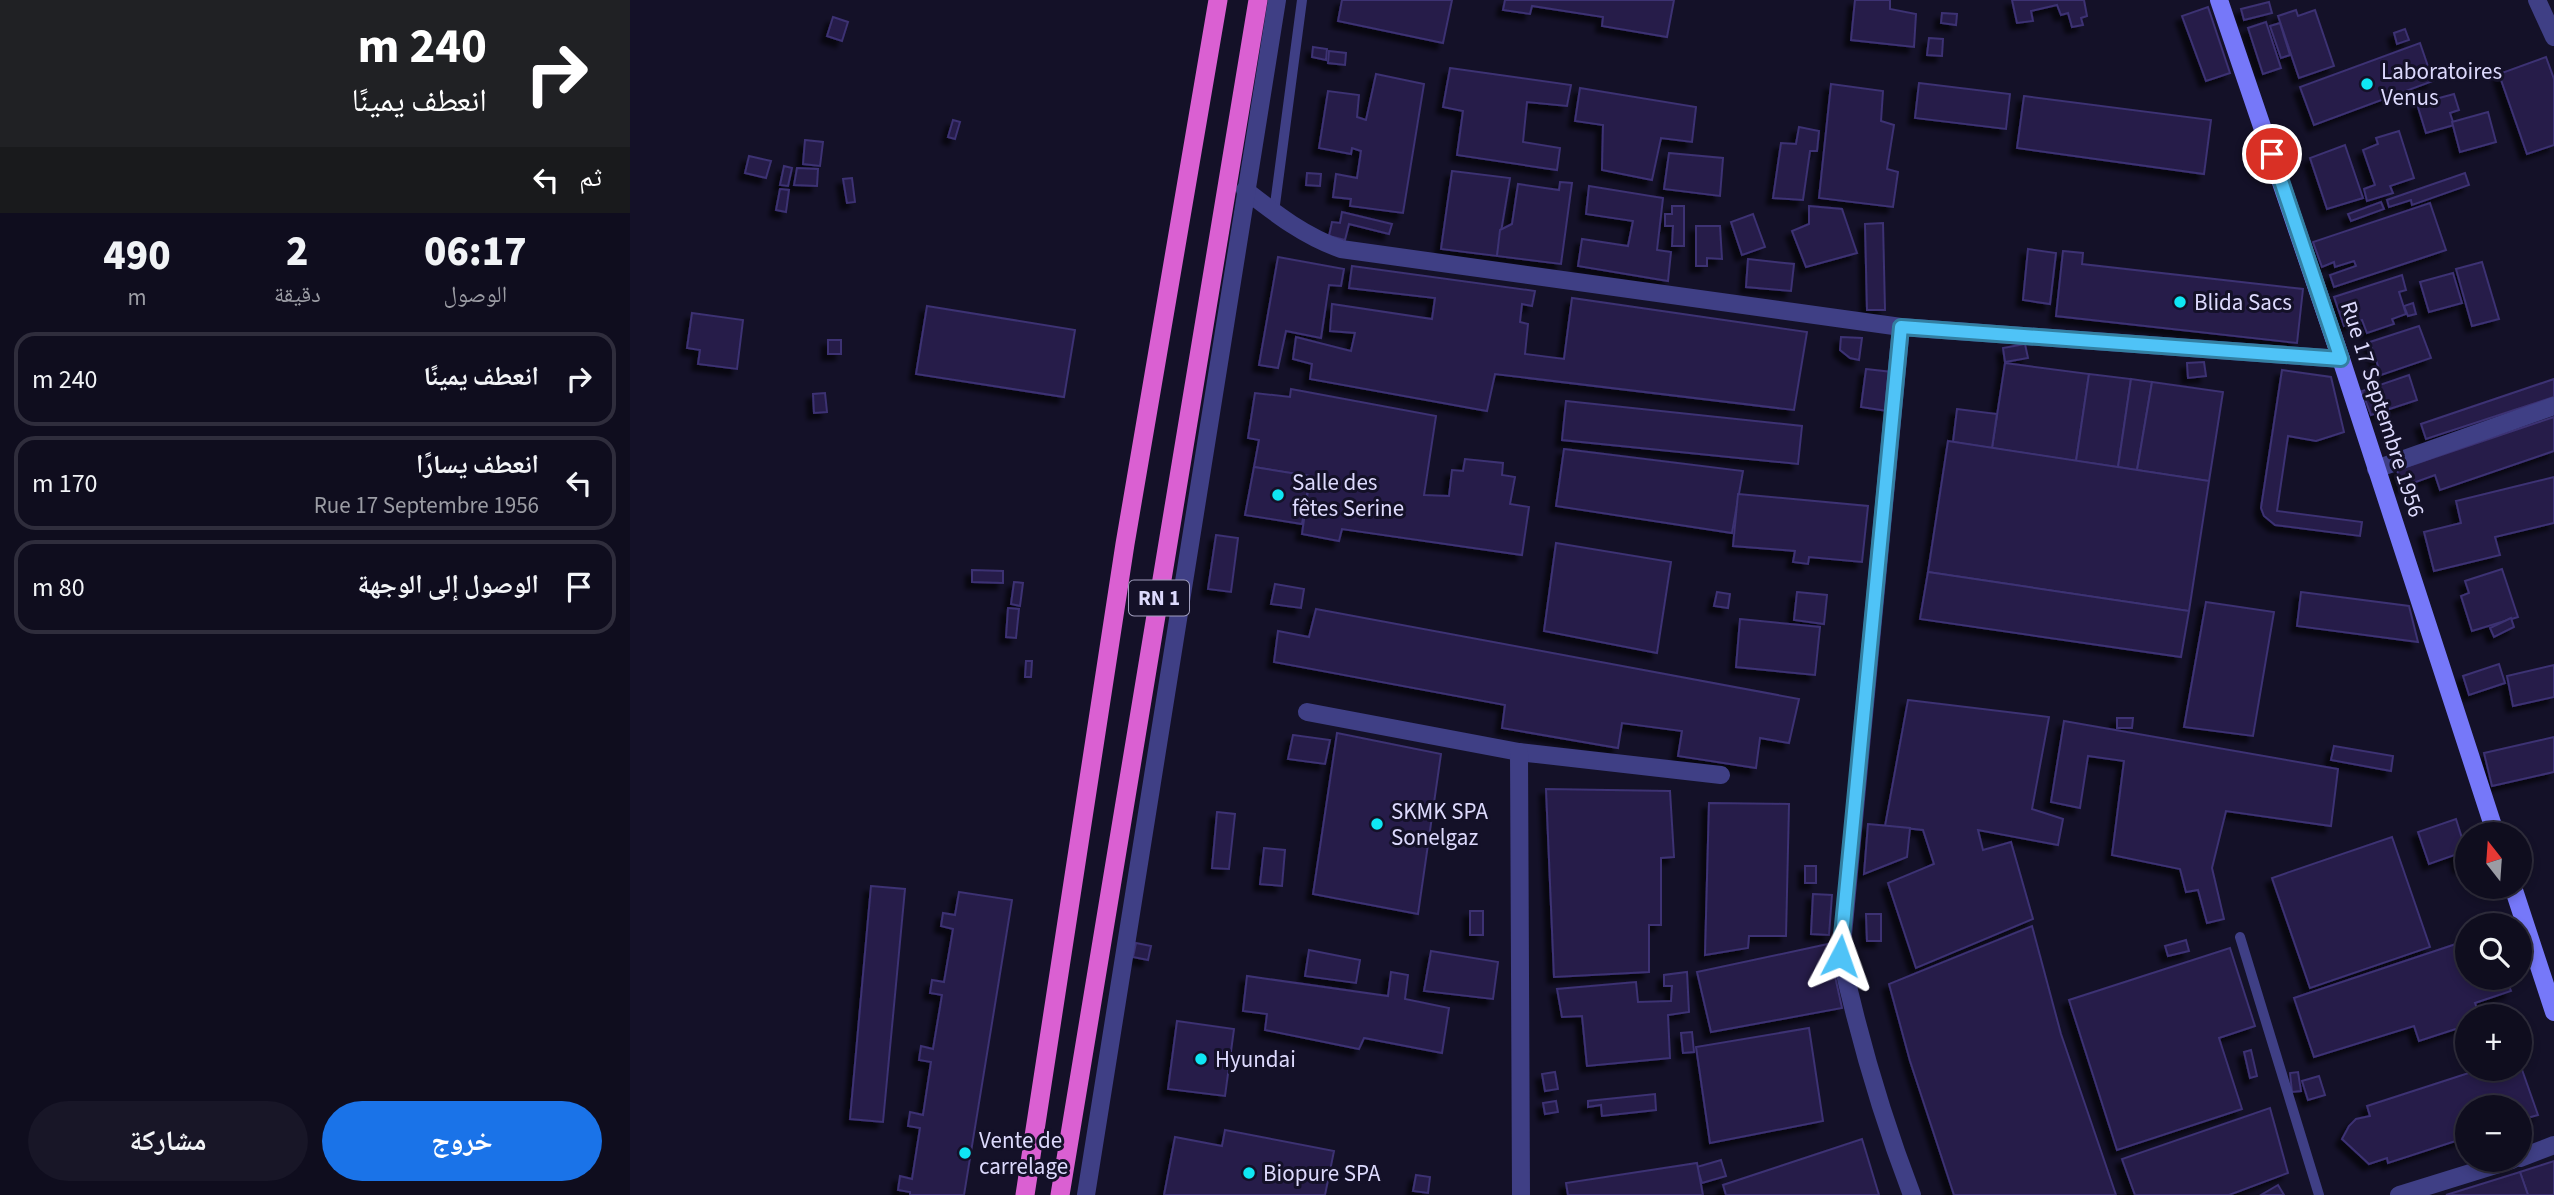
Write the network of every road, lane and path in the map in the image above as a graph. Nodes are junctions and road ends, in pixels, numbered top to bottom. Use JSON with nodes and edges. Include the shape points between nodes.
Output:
{"nodes":[{"id":1,"x":1218,"y":0,"type":"edge"},
{"id":2,"x":1258,"y":0,"type":"edge"},
{"id":3,"x":1277,"y":0,"type":"edge"},
{"id":4,"x":1302,"y":0,"type":"edge"},
{"id":5,"x":2219,"y":0,"type":"edge"},
{"id":6,"x":2537,"y":0,"type":"edge"},
{"id":7,"x":2554,"y":37,"type":"edge"},
{"id":8,"x":1245,"y":190,"type":"junction"},
{"id":9,"x":1274,"y":212,"type":"junction"},
{"id":10,"x":1901,"y":327,"type":"junction"},
{"id":11,"x":2341,"y":359,"type":"junction"},
{"id":12,"x":2554,"y":406,"type":"edge"},
{"id":13,"x":2376,"y":469,"type":"junction"},
{"id":14,"x":1307,"y":712,"type":"dead end"},
{"id":15,"x":1519,"y":752,"type":"junction"},
{"id":16,"x":1721,"y":775,"type":"dead end"},
{"id":17,"x":2492,"y":822,"type":"edge"},
{"id":18,"x":2517,"y":900,"type":"edge"},
{"id":19,"x":2240,"y":937,"type":"dead end"},
{"id":20,"x":2554,"y":1012,"type":"edge"},
{"id":21,"x":2554,"y":1146,"type":"edge"},
{"id":22,"x":2532,"y":1154,"type":"edge"},
{"id":23,"x":2473,"y":1172,"type":"edge"},
{"id":24,"x":1025,"y":1195,"type":"edge"},
{"id":25,"x":1060,"y":1195,"type":"edge"},
{"id":26,"x":1086,"y":1195,"type":"edge"},
{"id":27,"x":1521,"y":1195,"type":"edge"},
{"id":28,"x":1912,"y":1195,"type":"edge"},
{"id":29,"x":2319,"y":1195,"type":"edge"},
{"id":30,"x":2399,"y":1195,"type":"edge"}],
"edges":[{"from":1,"to":24,"type":"highway","number":"RN 1","via":[[1125,544]]},
{"from":2,"to":25,"type":"highway","number":"RN 1"},
{"from":3,"to":8,"type":"street"},
{"from":4,"to":9,"type":"lane"},
{"from":5,"to":11,"type":"main road","name":"Rue 17 Septembre 1956"},
{"from":6,"to":7,"type":"street"},
{"from":8,"to":9,"type":"street"},
{"from":8,"to":26,"type":"street"},
{"from":9,"to":10,"type":"street","via":[[1317,240],[1341,249]]},
{"from":10,"to":11,"type":"street"},
{"from":10,"to":28,"type":"street","via":[[1840,956],[1854,1018]]},
{"from":11,"to":13,"type":"main road","name":"Rue 17 Septembre 1956"},
{"from":12,"to":13,"type":"street"},
{"from":13,"to":17,"type":"main road","name":"Rue 17 Septembre 1956"},
{"from":14,"to":15,"type":"street"},
{"from":15,"to":16,"type":"street"},
{"from":15,"to":27,"type":"street"},
{"from":18,"to":20,"type":"main road"},
{"from":19,"to":29,"type":"lane"},
{"from":21,"to":22,"type":"street"},
{"from":23,"to":30,"type":"street"}]}
